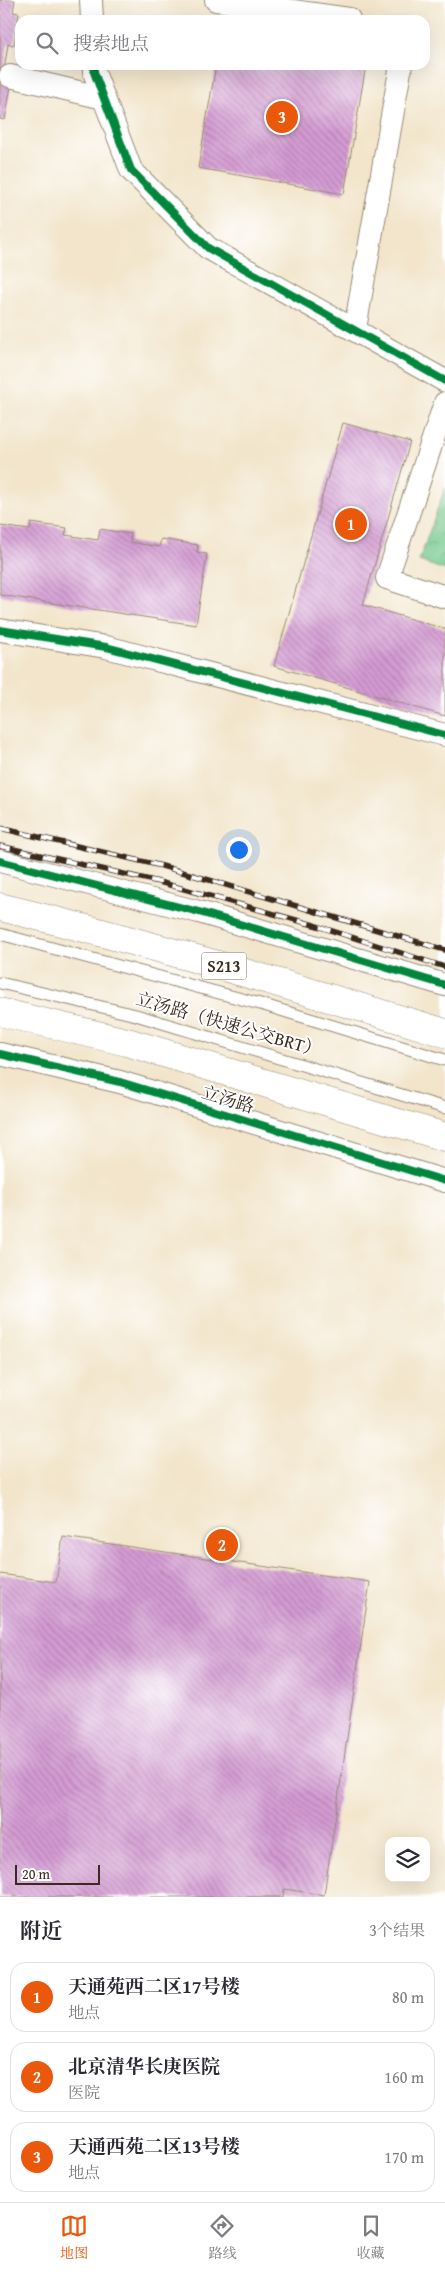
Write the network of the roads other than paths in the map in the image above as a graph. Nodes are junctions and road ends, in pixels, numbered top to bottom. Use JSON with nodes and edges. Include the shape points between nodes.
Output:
{"nodes":[{"id":1,"x":91,"y":0,"type":"edge"},
{"id":2,"x":216,"y":0,"type":"edge"},
{"id":3,"x":351,"y":13,"type":"edge"},
{"id":4,"x":92,"y":15,"type":"edge"},
{"id":5,"x":94,"y":70,"type":"edge"},
{"id":6,"x":400,"y":70,"type":"edge"},
{"id":7,"x":10,"y":76,"type":"dead end"},
{"id":8,"x":104,"y":98,"type":"junction"},
{"id":9,"x":355,"y":329,"type":"junction"},
{"id":10,"x":445,"y":381,"type":"edge"},
{"id":11,"x":445,"y":403,"type":"edge"},
{"id":12,"x":445,"y":597,"type":"edge"},
{"id":13,"x":0,"y":630,"type":"edge"},
{"id":14,"x":445,"y":735,"type":"edge"},
{"id":15,"x":0,"y":861,"type":"edge"},
{"id":16,"x":0,"y":907,"type":"edge"},
{"id":17,"x":0,"y":934,"type":"edge"},
{"id":18,"x":0,"y":983,"type":"edge"},
{"id":19,"x":445,"y":984,"type":"edge"},
{"id":20,"x":0,"y":1012,"type":"edge"},
{"id":21,"x":445,"y":1033,"type":"edge"},
{"id":22,"x":0,"y":1054,"type":"edge"},
{"id":23,"x":445,"y":1060,"type":"edge"},
{"id":24,"x":445,"y":1108,"type":"edge"},
{"id":25,"x":445,"y":1137,"type":"edge"},
{"id":26,"x":445,"y":1181,"type":"edge"}],
"edges":[{"from":1,"to":4,"type":"street"},
{"from":2,"to":3,"type":"street"},
{"from":5,"to":8,"type":"street"},
{"from":6,"to":9,"type":"street"},
{"from":7,"to":8,"type":"street"},
{"from":8,"to":9,"type":"street","via":[[131,170],[208,248]]},
{"from":9,"to":10,"type":"street"},
{"from":11,"to":12,"type":"street","via":[[387,578]]},
{"from":13,"to":14,"type":"street","via":[[106,647]]},
{"from":15,"to":19,"type":"street","number":"S213","via":[[199,912]]},
{"from":16,"to":21,"type":"main road","number":"S213","via":[[246,972]]},
{"from":17,"to":23,"type":"lane","name":"立汤路（快速公交BRT）","via":[[264,1005]]},
{"from":18,"to":24,"type":"lane","name":"立汤路（快速公交BRT）","via":[[136,1015]]},
{"from":20,"to":25,"type":"main road","name":"立汤路","via":[[127,1042]]},
{"from":22,"to":26,"type":"street","name":"立汤路","via":[[120,1082]]}]}
